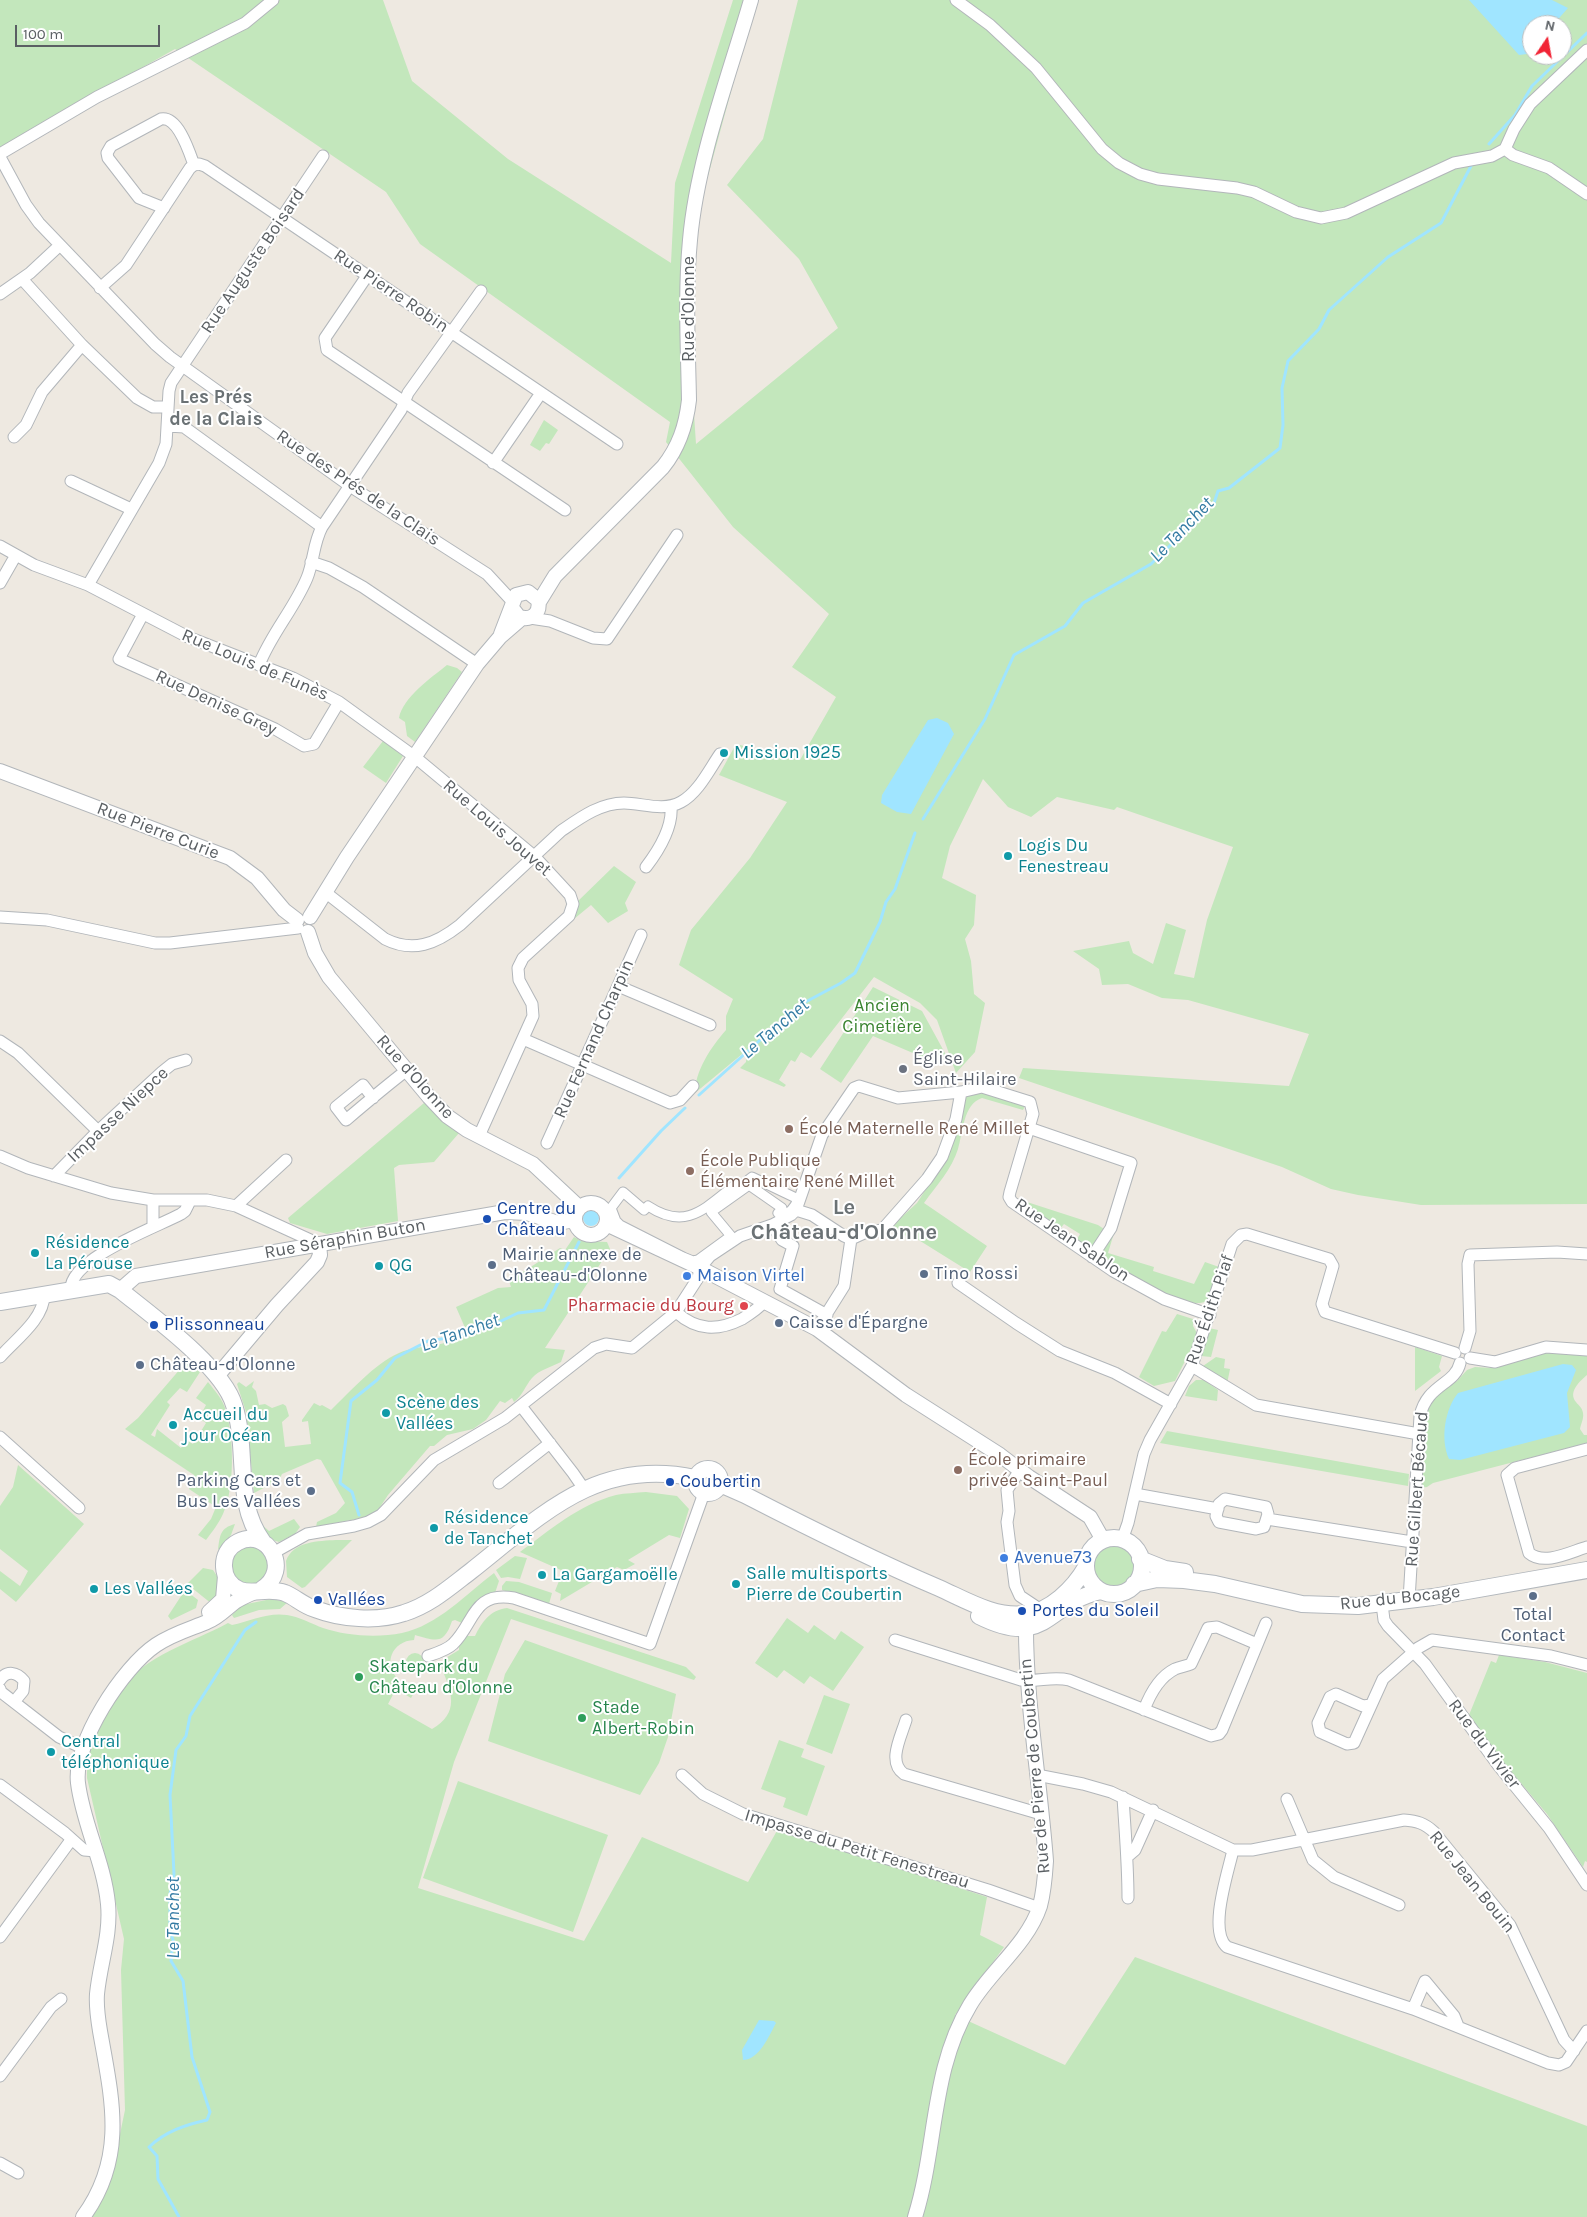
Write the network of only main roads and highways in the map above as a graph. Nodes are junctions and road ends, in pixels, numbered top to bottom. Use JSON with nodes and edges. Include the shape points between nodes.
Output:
{"nodes":[{"id":1,"x":0,"y":1302,"type":"edge"},
{"id":2,"x":720,"y":1484,"type":"junction"},
{"id":3,"x":243,"y":1486,"type":"junction"},
{"id":4,"x":699,"y":1486,"type":"junction"},
{"id":5,"x":232,"y":1546,"type":"junction"},
{"id":6,"x":268,"y":1548,"type":"junction"},
{"id":7,"x":1140,"y":1558,"type":"junction"},
{"id":8,"x":1086,"y":1567,"type":"junction"},
{"id":9,"x":276,"y":1570,"type":"junction"},
{"id":10,"x":1587,"y":1570,"type":"edge"},
{"id":11,"x":1134,"y":1584,"type":"junction"},
{"id":12,"x":1215,"y":1584,"type":"junction"},
{"id":13,"x":258,"y":1590,"type":"junction"},
{"id":14,"x":1102,"y":1591,"type":"junction"},
{"id":15,"x":331,"y":1612,"type":"junction"},
{"id":16,"x":1031,"y":1617,"type":"junction"}],
"edges":[{"from":1,"to":3,"type":"main road","via":[[109,1284],[120,1290],[218,1375],[227,1388],[236,1413]]},
{"from":2,"to":4,"type":"main road","via":[[712,1493]]},
{"from":2,"to":4,"type":"main road","via":[[718,1473],[711,1469],[700,1471]]},
{"from":2,"to":16,"type":"main road","via":[[908,1575],[989,1621],[1010,1628]]},
{"from":3,"to":5,"type":"main road","via":[[238,1530]]},
{"from":3,"to":6,"type":"main road","via":[[249,1519]]},
{"from":4,"to":15,"type":"main road","via":[[668,1474],[634,1475],[610,1480],[584,1489],[550,1508],[441,1594],[414,1610],[371,1618]]},
{"from":5,"to":6,"type":"main road","via":[[247,1539]]},
{"from":5,"to":13,"type":"main road","via":[[224,1561],[225,1576],[234,1587],[248,1592]]},
{"from":6,"to":9,"type":"main road"},
{"from":7,"to":8,"type":"main road","via":[[1134,1547],[1122,1540],[1103,1540],[1090,1551]]},
{"from":7,"to":11,"type":"main road","via":[[1141,1572]]},
{"from":7,"to":12,"type":"main road","name":"Rue du Bocage"},
{"from":8,"to":14,"type":"main road","via":[[1090,1581]]},
{"from":8,"to":16,"type":"main road","via":[[1070,1588]]},
{"from":9,"to":13,"type":"main road","via":[[271,1582]]},
{"from":9,"to":15,"type":"main road","via":[[288,1584]]},
{"from":10,"to":12,"type":"main road","name":"Rue du Bocage","via":[[1358,1606],[1302,1604]]},
{"from":11,"to":12,"type":"main road","name":"Rue du Bocage","via":[[1157,1579]]},
{"from":11,"to":14,"type":"main road","via":[[1119,1593]]},
{"from":13,"to":15,"type":"main road","via":[[285,1593],[315,1609]]},
{"from":14,"to":16,"type":"main road","via":[[1082,1597],[1049,1618]]}]}
